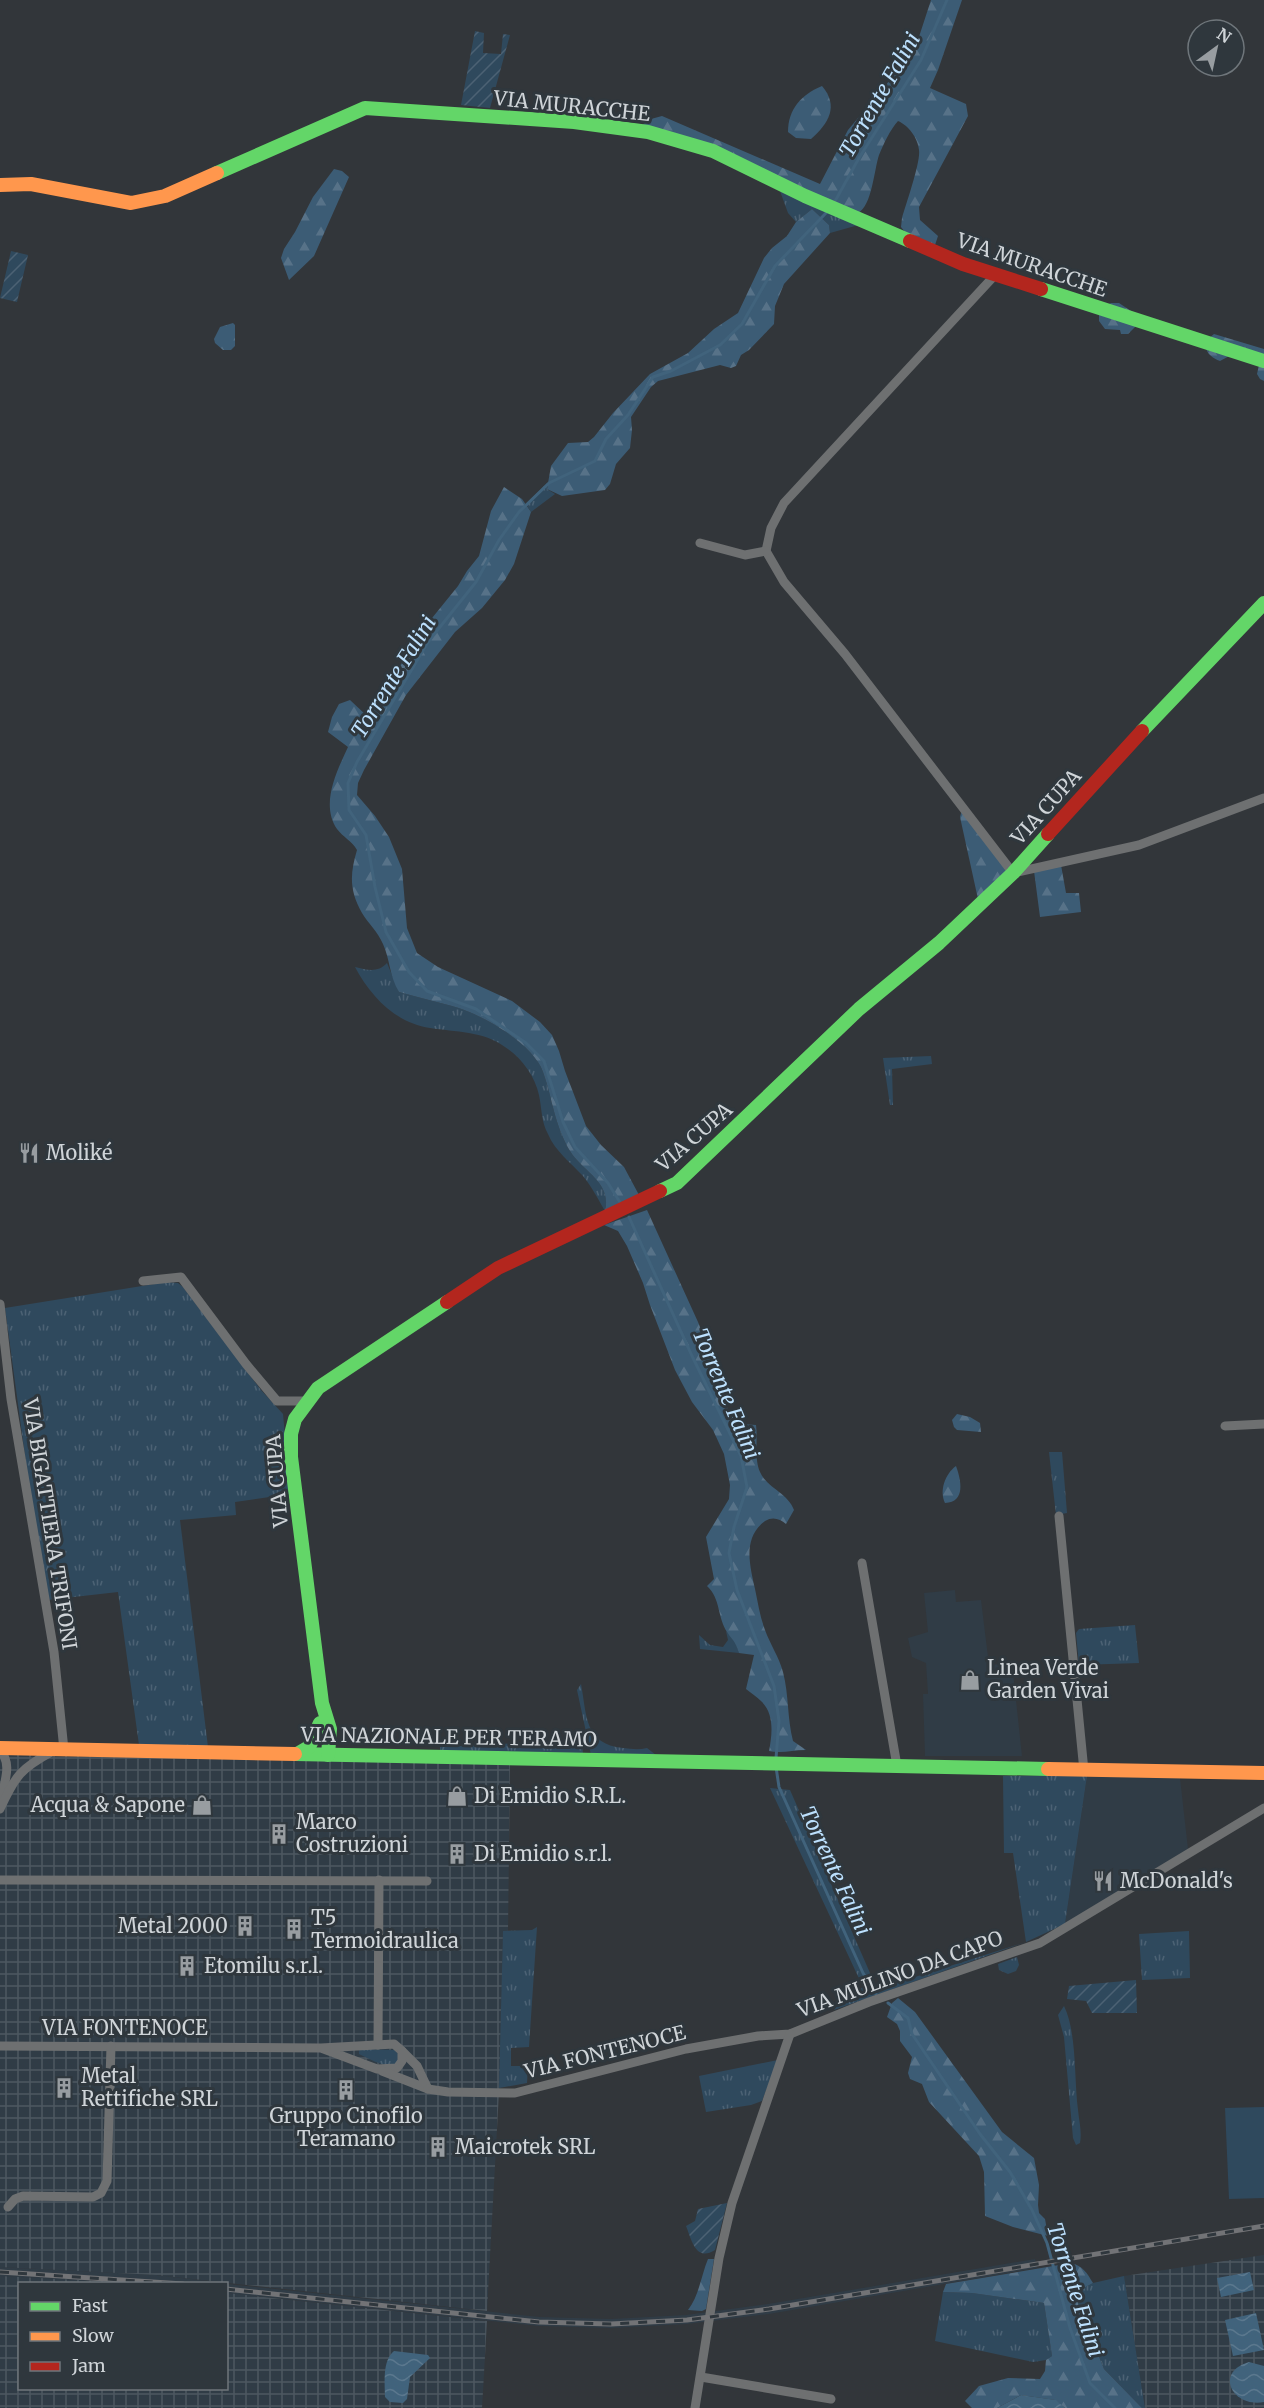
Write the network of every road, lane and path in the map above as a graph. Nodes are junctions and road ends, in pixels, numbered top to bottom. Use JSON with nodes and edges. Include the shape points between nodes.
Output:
{"nodes":[{"id":1,"x":0,"y":185,"type":"edge"},
{"id":2,"x":995,"y":275,"type":"junction"},
{"id":3,"x":1264,"y":361,"type":"edge"},
{"id":4,"x":700,"y":543,"type":"dead end"},
{"id":5,"x":766,"y":551,"type":"junction"},
{"id":6,"x":1264,"y":603,"type":"edge"},
{"id":7,"x":1264,"y":798,"type":"edge"},
{"id":8,"x":1013,"y":873,"type":"junction"},
{"id":9,"x":143,"y":1281,"type":"dead end"},
{"id":10,"x":0,"y":1304,"type":"edge"},
{"id":11,"x":306,"y":1401,"type":"junction"},
{"id":12,"x":1264,"y":1424,"type":"edge"},
{"id":13,"x":1225,"y":1426,"type":"dead end"},
{"id":14,"x":1059,"y":1516,"type":"dead end"},
{"id":15,"x":862,"y":1563,"type":"dead end"},
{"id":16,"x":324,"y":1724,"type":"junction"},
{"id":17,"x":0,"y":1749,"type":"edge"},
{"id":18,"x":60,"y":1750,"type":"junction"},
{"id":19,"x":297,"y":1754,"type":"junction"},
{"id":20,"x":328,"y":1755,"type":"junction"},
{"id":21,"x":363,"y":1755,"type":"junction"},
{"id":22,"x":897,"y":1766,"type":"junction"},
{"id":23,"x":1084,"y":1771,"type":"junction"},
{"id":24,"x":1264,"y":1773,"type":"edge"},
{"id":25,"x":0,"y":1804,"type":"edge"},
{"id":26,"x":1264,"y":1808,"type":"edge"},
{"id":27,"x":0,"y":1809,"type":"edge"},
{"id":28,"x":0,"y":1880,"type":"edge"},
{"id":29,"x":380,"y":1880,"type":"junction"},
{"id":30,"x":427,"y":1881,"type":"dead end"},
{"id":31,"x":790,"y":2034,"type":"junction"},
{"id":32,"x":378,"y":2045,"type":"junction"},
{"id":33,"x":0,"y":2046,"type":"edge"},
{"id":34,"x":111,"y":2046,"type":"junction"},
{"id":35,"x":321,"y":2048,"type":"junction"},
{"id":36,"x":402,"y":2051,"type":"junction"},
{"id":37,"x":377,"y":2069,"type":"junction"},
{"id":38,"x":428,"y":2089,"type":"junction"},
{"id":39,"x":8,"y":2207,"type":"dead end"},
{"id":40,"x":700,"y":2377,"type":"junction"},
{"id":41,"x":831,"y":2399,"type":"dead end"},
{"id":42,"x":695,"y":2408,"type":"edge"}],
"edges":[{"from":1,"to":2,"type":"street","name":"VIA MURACCHE","via":[[31,184],[131,203],[165,196],[365,108],[574,122],[648,132],[713,151],[892,235]]},
{"from":2,"to":3,"type":"street","name":"VIA MURACCHE"},
{"from":2,"to":5,"type":"street","via":[[784,503],[771,528]]},
{"from":4,"to":5,"type":"street","via":[[745,555]]},
{"from":5,"to":8,"type":"street","via":[[784,582],[845,654]]},
{"from":6,"to":8,"type":"street","name":"VIA CUPA","via":[[1110,764]]},
{"from":7,"to":8,"type":"street","via":[[1139,845]]},
{"from":8,"to":11,"type":"street","name":"VIA CUPA","via":[[939,944],[860,1009],[677,1183],[498,1268],[318,1388]]},
{"from":9,"to":11,"type":"street","via":[[181,1277],[277,1401]]},
{"from":10,"to":18,"type":"street","name":"VIA BIGATTIERA TRIFONI","via":[[11,1399],[54,1652]]},
{"from":11,"to":16,"type":"street","name":"VIA CUPA","via":[[290,1429],[291,1456]]},
{"from":12,"to":13,"type":"street"},
{"from":14,"to":23,"type":"street"},
{"from":15,"to":22,"type":"street"},
{"from":16,"to":19,"type":"street","name":"VIA CUPA","via":[[309,1747]]},
{"from":16,"to":20,"type":"street","name":"VIA CUPA","via":[[323,1748]]},
{"from":16,"to":21,"type":"street","via":[[342,1747]]},
{"from":17,"to":18,"type":"street","name":"VIA NAZIONALE PER TERAMO"},
{"from":17,"to":25,"type":"street","via":[[8,1767]]},
{"from":18,"to":19,"type":"street","name":"VIA NAZIONALE PER TERAMO"},
{"from":18,"to":27,"type":"street","via":[[23,1769]]},
{"from":19,"to":20,"type":"street","name":"VIA NAZIONALE PER TERAMO"},
{"from":20,"to":21,"type":"street","name":"VIA NAZIONALE PER TERAMO"},
{"from":21,"to":22,"type":"street","name":"VIA NAZIONALE PER TERAMO"},
{"from":22,"to":23,"type":"street","name":"VIA NAZIONALE PER TERAMO"},
{"from":23,"to":24,"type":"street","name":"VIA NAZIONALE PER TERAMO"},
{"from":26,"to":31,"type":"street","name":"VIA MULINO DA CAPO","via":[[1040,1942]]},
{"from":28,"to":29,"type":"street"},
{"from":29,"to":30,"type":"street"},
{"from":29,"to":32,"type":"street"},
{"from":31,"to":38,"type":"street","name":"VIA FONTENOCE","via":[[686,2049],[515,2093]]},
{"from":31,"to":40,"type":"street","name":"VIA MULINO DA CAPO","via":[[732,2202],[714,2282]]},
{"from":32,"to":35,"type":"street","name":"VIA FONTENOCE"},
{"from":32,"to":36,"type":"street","name":"VIA FONTENOCE","via":[[394,2044]]},
{"from":33,"to":34,"type":"street","name":"VIA FONTENOCE"},
{"from":34,"to":35,"type":"street","name":"VIA FONTENOCE"},
{"from":34,"to":39,"type":"street","via":[[107,2181],[101,2193],[93,2197],[23,2196]]},
{"from":35,"to":37,"type":"street","name":"VIA FONTENOCE"},
{"from":36,"to":37,"type":"street","via":[[397,2068]]},
{"from":36,"to":38,"type":"street","via":[[417,2066]]},
{"from":37,"to":38,"type":"street","name":"VIA FONTENOCE"},
{"from":40,"to":41,"type":"street"},
{"from":40,"to":42,"type":"street","name":"VIA MULINO DA CAPO"}]}
